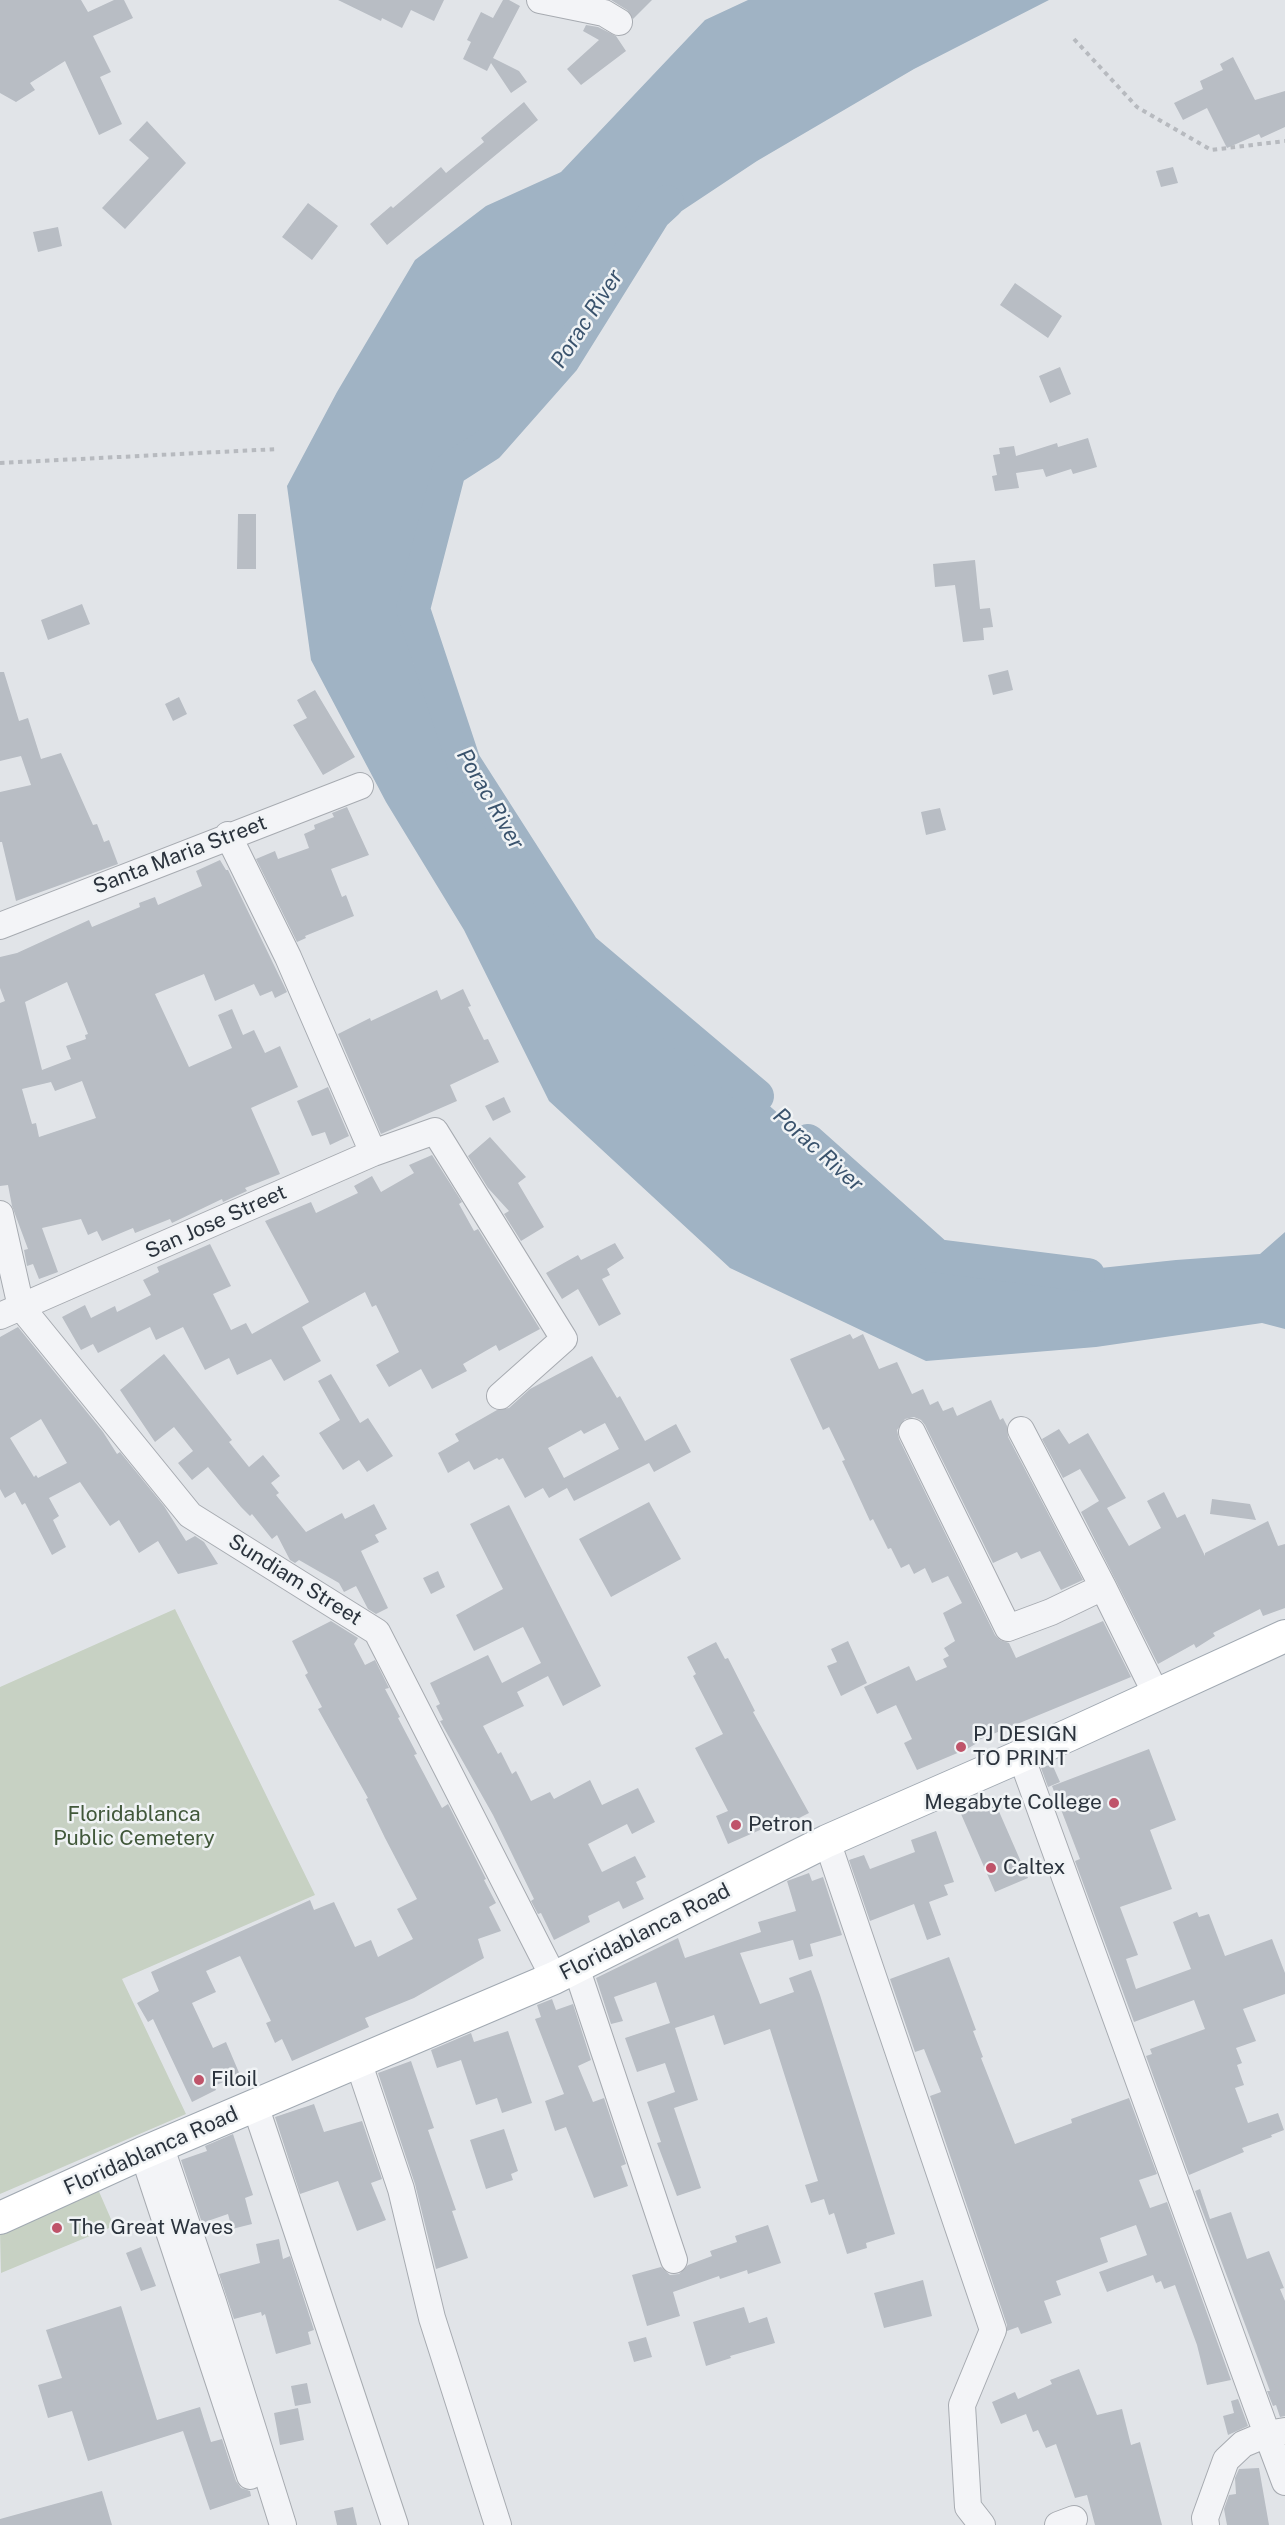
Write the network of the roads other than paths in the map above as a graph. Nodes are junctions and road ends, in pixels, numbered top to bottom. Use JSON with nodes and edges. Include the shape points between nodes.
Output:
{"nodes":[{"id":1,"x":540,"y":0,"type":"edge"},
{"id":2,"x":619,"y":22,"type":"dead end"},
{"id":3,"x":360,"y":786,"type":"dead end"},
{"id":4,"x":228,"y":835,"type":"junction"},
{"id":5,"x":0,"y":926,"type":"edge"},
{"id":6,"x":373,"y":1153,"type":"junction"},
{"id":7,"x":0,"y":1214,"type":"edge"},
{"id":8,"x":11,"y":1312,"type":"edge"},
{"id":9,"x":500,"y":1396,"type":"dead end"},
{"id":10,"x":1021,"y":1430,"type":"dead end"},
{"id":11,"x":912,"y":1432,"type":"dead end"},
{"id":12,"x":1103,"y":1587,"type":"junction"},
{"id":13,"x":1285,"y":1636,"type":"edge"},
{"id":14,"x":1157,"y":1696,"type":"junction"},
{"id":15,"x":1021,"y":1756,"type":"junction"},
{"id":16,"x":827,"y":1840,"type":"junction"},
{"id":17,"x":565,"y":1973,"type":"junction"},
{"id":18,"x":358,"y":2061,"type":"junction"},
{"id":19,"x":255,"y":2105,"type":"junction"},
{"id":20,"x":152,"y":2149,"type":"junction"},
{"id":21,"x":0,"y":2218,"type":"edge"},
{"id":22,"x":674,"y":2260,"type":"dead end"},
{"id":23,"x":1276,"y":2432,"type":"edge"},
{"id":24,"x":1285,"y":2482,"type":"edge"},
{"id":25,"x":266,"y":2525,"type":"edge"},
{"id":26,"x":283,"y":2525,"type":"edge"},
{"id":27,"x":395,"y":2525,"type":"edge"},
{"id":28,"x":498,"y":2525,"type":"edge"},
{"id":29,"x":982,"y":2525,"type":"edge"},
{"id":30,"x":1206,"y":2525,"type":"edge"}],
"edges":[{"from":1,"to":2,"type":"street","via":[[604,13]]},
{"from":3,"to":4,"type":"street","name":"Santa Maria Street"},
{"from":4,"to":5,"type":"street","name":"Santa Maria Street"},
{"from":4,"to":6,"type":"street","via":[[288,957]]},
{"from":6,"to":8,"type":"street","name":"San Jose Street"},
{"from":6,"to":9,"type":"street","name":"San Jose Street","via":[[435,1131],[564,1339]]},
{"from":7,"to":8,"type":"street","name":"Sundiam Street"},
{"from":8,"to":17,"type":"street","name":"Sundiam Street","via":[[190,1515],[377,1632]]},
{"from":10,"to":12,"type":"street"},
{"from":11,"to":12,"type":"street","via":[[1008,1628]]},
{"from":12,"to":14,"type":"street"},
{"from":13,"to":14,"type":"main road","name":"Floridablanca Road"},
{"from":14,"to":15,"type":"main road","name":"Floridablanca Road"},
{"from":15,"to":16,"type":"main road","name":"Floridablanca Road"},
{"from":15,"to":23,"type":"street"},
{"from":16,"to":17,"type":"main road","name":"Floridablanca Road"},
{"from":16,"to":29,"type":"street","via":[[993,2330],[962,2405],[968,2506]]},
{"from":17,"to":18,"type":"main road","name":"Floridablanca Road"},
{"from":17,"to":22,"type":"street","name":"Sundiam Street"},
{"from":18,"to":19,"type":"main road","name":"Floridablanca Road"},
{"from":18,"to":28,"type":"street","via":[[401,2189],[432,2318]]},
{"from":19,"to":20,"type":"main road","name":"Floridablanca Road"},
{"from":19,"to":27,"type":"street"},
{"from":20,"to":21,"type":"main road","name":"Floridablanca Road"},
{"from":20,"to":25,"type":"street"},
{"from":20,"to":26,"type":"street","via":[[213,2302]]},
{"from":23,"to":24,"type":"street"},
{"from":23,"to":30,"type":"street","via":[[1243,2444],[1226,2460],[1205,2518]]}]}
